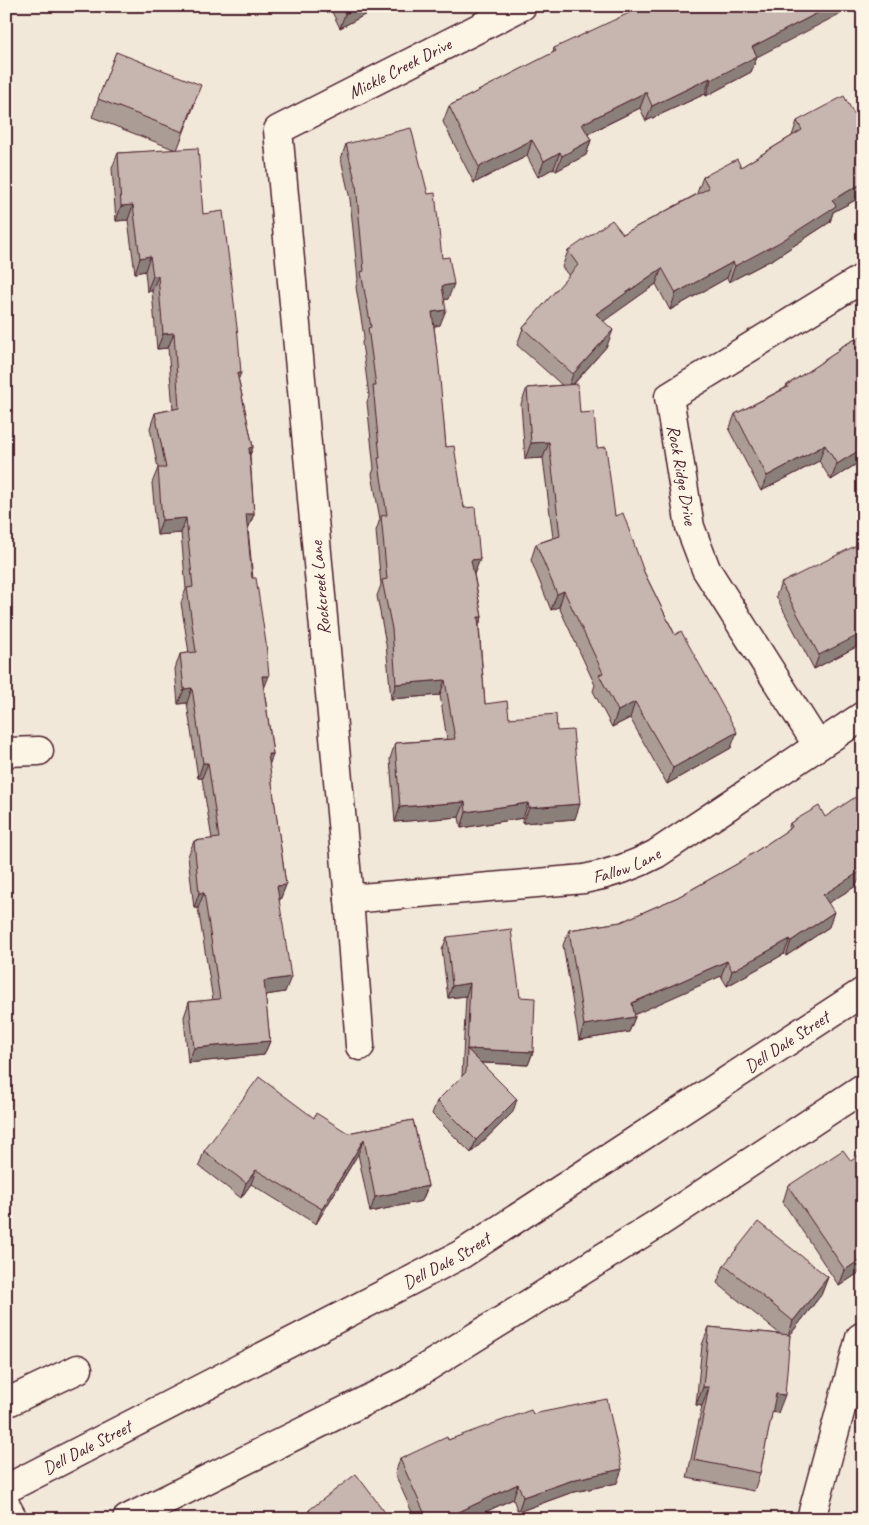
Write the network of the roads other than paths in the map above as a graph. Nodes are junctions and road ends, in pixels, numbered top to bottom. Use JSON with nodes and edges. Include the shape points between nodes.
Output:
{"nodes":[{"id":1,"x":522,"y":6,"type":"edge"},
{"id":2,"x":278,"y":130,"type":"joint"},
{"id":3,"x":863,"y":278,"type":"edge"},
{"id":4,"x":863,"y":716,"type":"edge"},
{"id":5,"x":818,"y":746,"type":"junction"},
{"id":6,"x":38,"y":751,"type":"dead end"},
{"id":7,"x":6,"y":752,"type":"edge"},
{"id":8,"x":349,"y":899,"type":"junction"},
{"id":9,"x":863,"y":992,"type":"edge"},
{"id":10,"x":360,"y":1046,"type":"dead end"},
{"id":11,"x":863,"y":1088,"type":"edge"},
{"id":12,"x":863,"y":1336,"type":"edge"},
{"id":13,"x":78,"y":1369,"type":"dead end"},
{"id":14,"x":6,"y":1403,"type":"edge"},
{"id":15,"x":6,"y":1489,"type":"edge"},
{"id":16,"x":6,"y":1506,"type":"edge"},
{"id":17,"x":13,"y":1519,"type":"edge"},
{"id":18,"x":127,"y":1519,"type":"edge"},
{"id":19,"x":811,"y":1519,"type":"edge"}],
"edges":[{"from":1,"to":2,"type":"street","name":"Mickle Creek Drive"},
{"from":2,"to":8,"type":"street","name":"Rockcreek Lane"},
{"from":3,"to":5,"type":"street","name":"Rock Ridge Drive","via":[[669,397],[690,527],[706,569]]},
{"from":4,"to":5,"type":"street","name":"Fallow Lane"},
{"from":5,"to":8,"type":"street","name":"Fallow Lane","via":[[632,867],[584,879]]},
{"from":6,"to":7,"type":"street"},
{"from":8,"to":10,"type":"street","name":"Rockcreek Lane"},
{"from":9,"to":15,"type":"street","name":"Dell Dale Street","via":[[462,1254]]},
{"from":11,"to":18,"type":"street","via":[[657,1224],[403,1382]]},
{"from":12,"to":19,"type":"street"},
{"from":13,"to":14,"type":"street"},
{"from":16,"to":17,"type":"street"}]}
